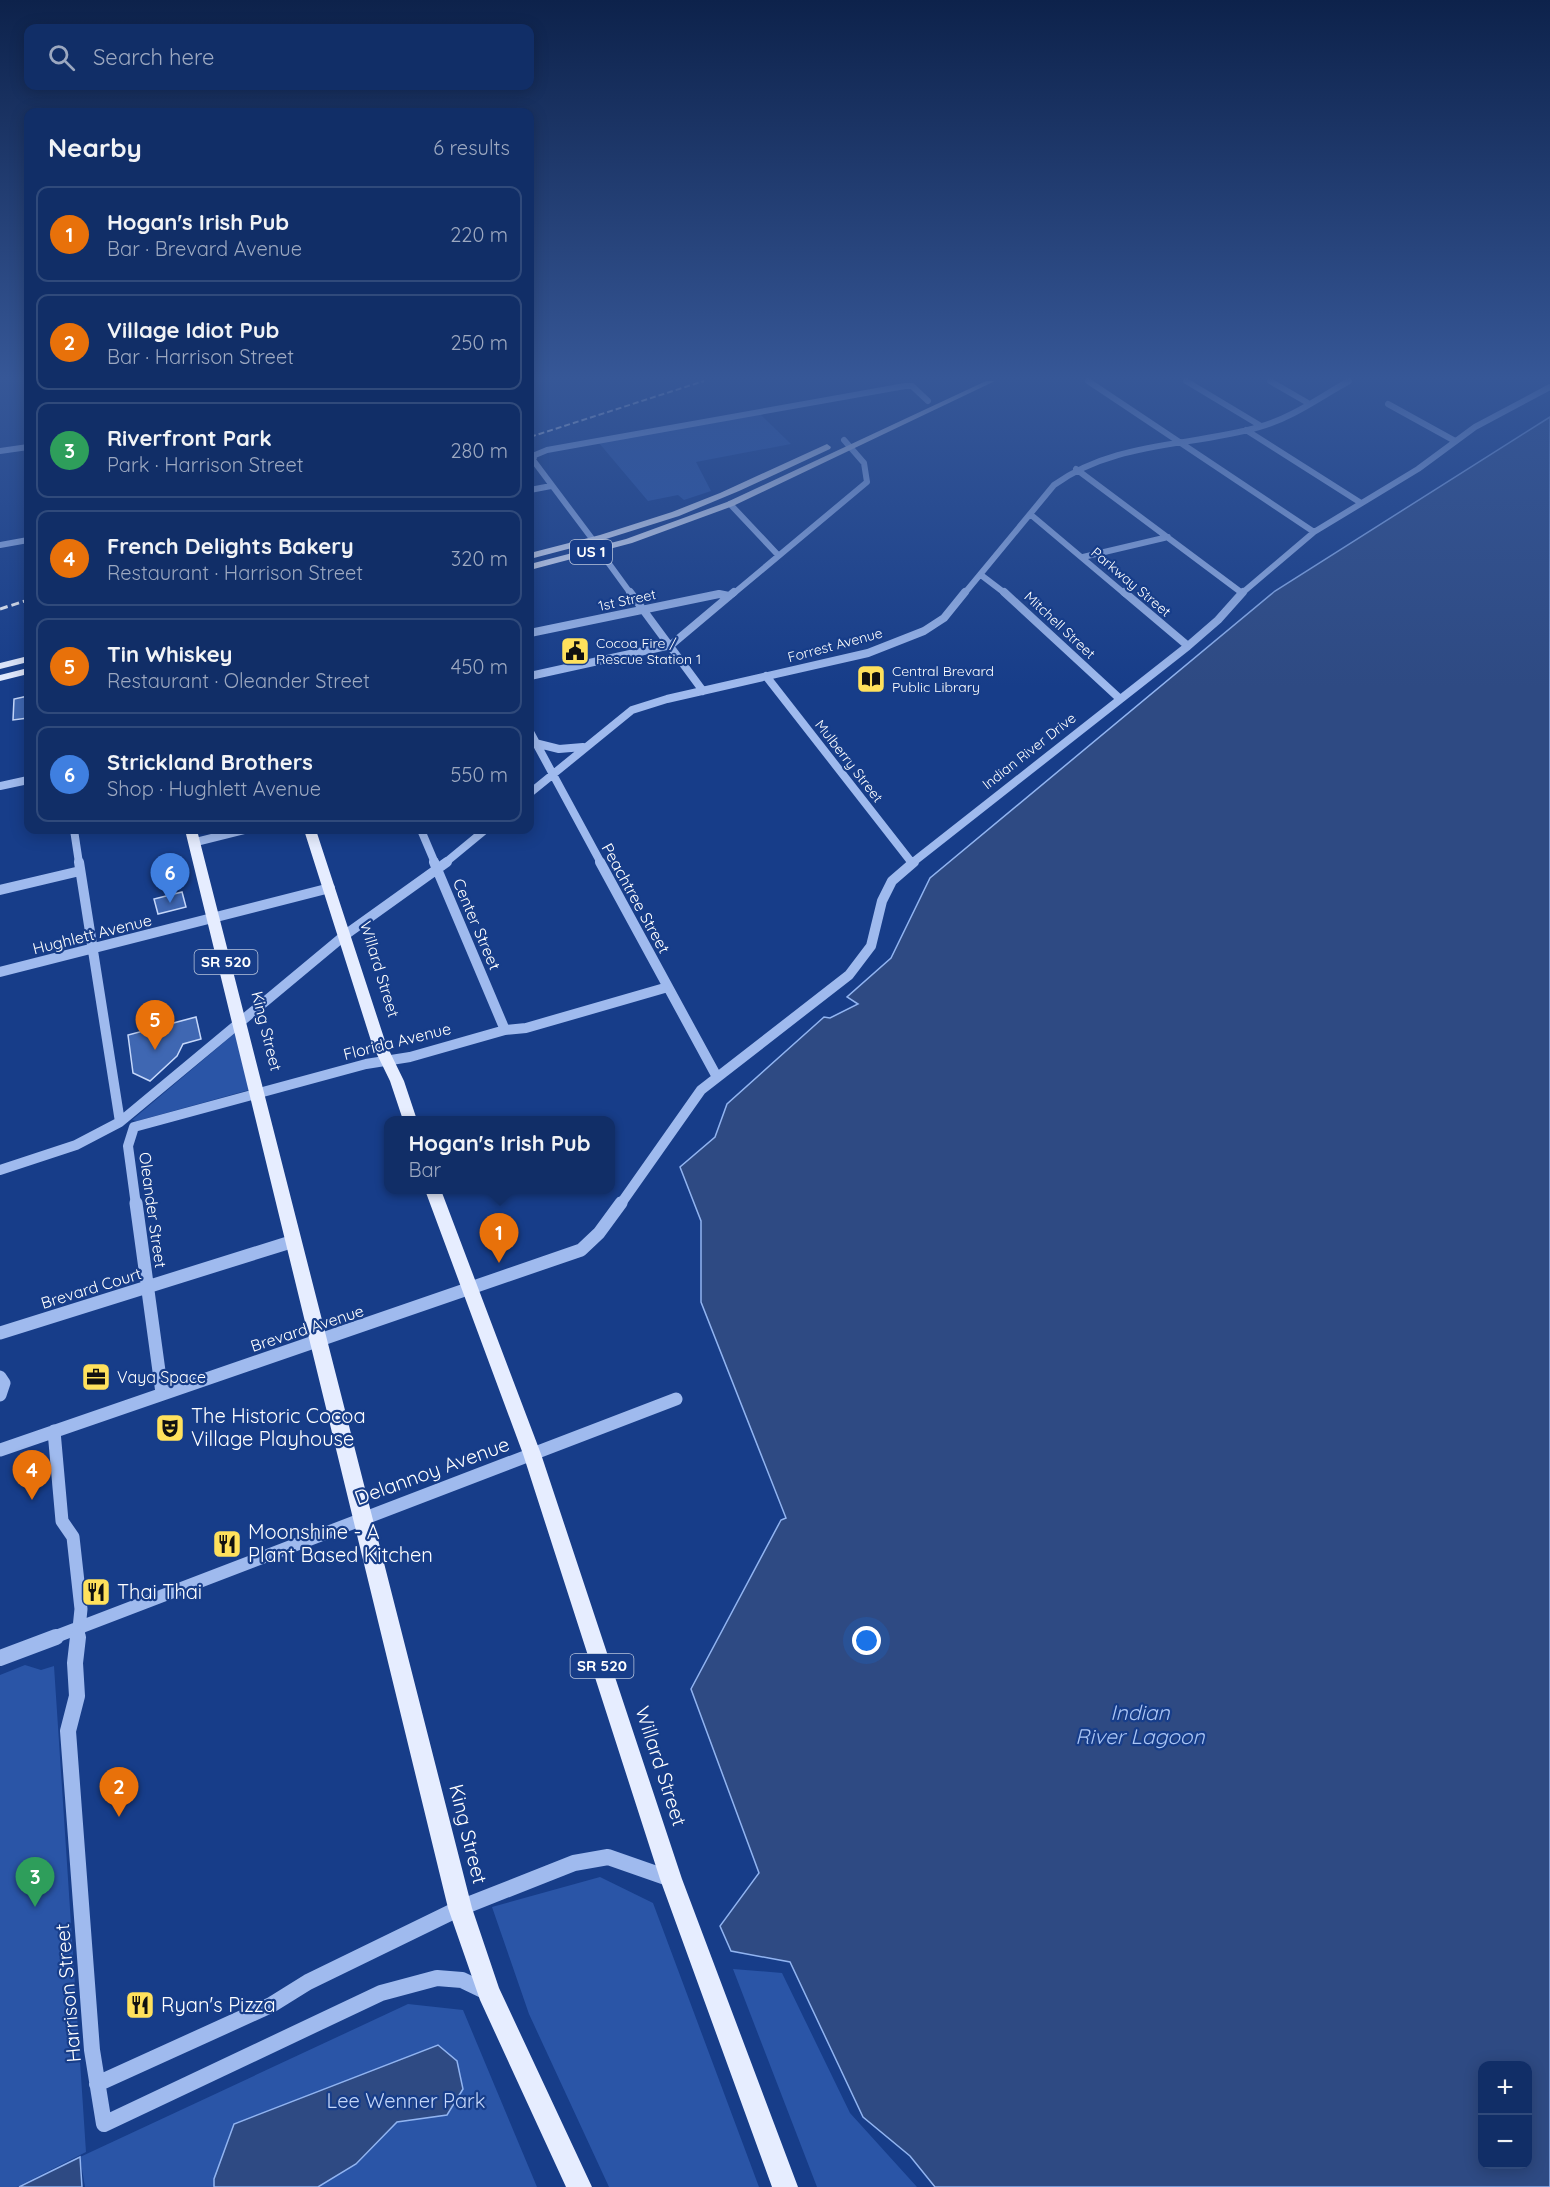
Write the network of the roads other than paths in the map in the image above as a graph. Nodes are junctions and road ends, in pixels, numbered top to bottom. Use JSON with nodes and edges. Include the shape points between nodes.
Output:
{"nodes":[{"id":1,"x":549,"y":483,"type":"edge"},
{"id":2,"x":749,"y":483,"type":"joint"},
{"id":3,"x":771,"y":483,"type":"edge"},
{"id":4,"x":866,"y":483,"type":"edge"},
{"id":5,"x":1057,"y":483,"type":"edge"},
{"id":6,"x":1095,"y":483,"type":"edge"},
{"id":7,"x":1240,"y":483,"type":"edge"},
{"id":8,"x":1329,"y":483,"type":"edge"},
{"id":9,"x":1394,"y":483,"type":"edge"},
{"id":10,"x":551,"y":486,"type":"junction"},
{"id":11,"x":534,"y":489,"type":"edge"},
{"id":12,"x":721,"y":496,"type":"junction"},
{"id":13,"x":1360,"y":503,"type":"junction"},
{"id":14,"x":730,"y":504,"type":"junction"},
{"id":15,"x":705,"y":514,"type":"junction"},
{"id":16,"x":1030,"y":514,"type":"junction"},
{"id":17,"x":1314,"y":532,"type":"junction"},
{"id":18,"x":1168,"y":537,"type":"junction"},
{"id":19,"x":593,"y":540,"type":"junction"},
{"id":20,"x":24,"y":541,"type":"edge"},
{"id":21,"x":0,"y":545,"type":"edge"},
{"id":22,"x":599,"y":550,"type":"junction"},
{"id":23,"x":534,"y":555,"type":"edge"},
{"id":24,"x":778,"y":555,"type":"junction"},
{"id":25,"x":1083,"y":557,"type":"junction"},
{"id":26,"x":534,"y":566,"type":"edge"},
{"id":27,"x":981,"y":575,"type":"junction"},
{"id":28,"x":1242,"y":593,"type":"junction"},
{"id":29,"x":729,"y":596,"type":"junction"},
{"id":30,"x":643,"y":609,"type":"junction"},
{"id":31,"x":534,"y":632,"type":"edge"},
{"id":32,"x":671,"y":645,"type":"junction"},
{"id":33,"x":1188,"y":646,"type":"junction"},
{"id":34,"x":24,"y":659,"type":"edge"},
{"id":35,"x":0,"y":666,"type":"edge"},
{"id":36,"x":24,"y":671,"type":"edge"},
{"id":37,"x":534,"y":675,"type":"edge"},
{"id":38,"x":766,"y":676,"type":"junction"},
{"id":39,"x":0,"y":678,"type":"edge"},
{"id":40,"x":703,"y":691,"type":"junction"},
{"id":41,"x":1119,"y":698,"type":"junction"},
{"id":42,"x":535,"y":743,"type":"joint"},
{"id":43,"x":586,"y":746,"type":"junction"},
{"id":44,"x":551,"y":774,"type":"junction"},
{"id":45,"x":24,"y":781,"type":"edge"},
{"id":46,"x":0,"y":786,"type":"edge"},
{"id":47,"x":534,"y":789,"type":"edge"},
{"id":48,"x":75,"y":834,"type":"edge"},
{"id":49,"x":227,"y":834,"type":"edge"},
{"id":50,"x":311,"y":834,"type":"edge"},
{"id":51,"x":423,"y":834,"type":"edge"},
{"id":52,"x":480,"y":834,"type":"edge"},
{"id":53,"x":194,"y":836,"type":"edge"},
{"id":54,"x":912,"y":863,"type":"junction"},
{"id":55,"x":438,"y":869,"type":"junction"},
{"id":56,"x":80,"y":871,"type":"junction"},
{"id":57,"x":330,"y":888,"type":"junction"},
{"id":58,"x":0,"y":890,"type":"edge"},
{"id":59,"x":215,"y":918,"type":"junction"},
{"id":60,"x":345,"y":935,"type":"junction"},
{"id":61,"x":91,"y":949,"type":"junction"},
{"id":62,"x":0,"y":972,"type":"edge"},
{"id":63,"x":668,"y":987,"type":"junction"},
{"id":64,"x":241,"y":1022,"type":"junction"},
{"id":65,"x":505,"y":1030,"type":"junction"},
{"id":66,"x":387,"y":1060,"type":"junction"},
{"id":67,"x":717,"y":1077,"type":"junction"},
{"id":68,"x":258,"y":1094,"type":"junction"},
{"id":69,"x":409,"y":1116,"type":"edge"},
{"id":70,"x":120,"y":1122,"type":"junction"},
{"id":71,"x":134,"y":1127,"type":"junction"},
{"id":72,"x":0,"y":1170,"type":"edge"},
{"id":73,"x":435,"y":1194,"type":"edge"},
{"id":74,"x":611,"y":1217,"type":"joint"},
{"id":75,"x":294,"y":1241,"type":"junction"},
{"id":76,"x":148,"y":1287,"type":"junction"},
{"id":77,"x":471,"y":1290,"type":"junction"},
{"id":78,"x":0,"y":1333,"type":"edge"},
{"id":79,"x":319,"y":1341,"type":"junction"},
{"id":80,"x":0,"y":1377,"type":"edge"},
{"id":81,"x":162,"y":1393,"type":"junction"},
{"id":82,"x":0,"y":1395,"type":"edge"},
{"id":83,"x":676,"y":1399,"type":"dead end"},
{"id":84,"x":54,"y":1431,"type":"junction"},
{"id":85,"x":0,"y":1450,"type":"edge"},
{"id":86,"x":532,"y":1454,"type":"junction"},
{"id":87,"x":362,"y":1518,"type":"junction"},
{"id":88,"x":79,"y":1628,"type":"junction"},
{"id":89,"x":0,"y":1658,"type":"edge"},
{"id":90,"x":671,"y":1879,"type":"junction"},
{"id":91,"x":460,"y":1908,"type":"junction"},
{"id":92,"x":488,"y":1992,"type":"junction"},
{"id":93,"x":97,"y":2084,"type":"junction"},
{"id":94,"x":579,"y":2187,"type":"edge"},
{"id":95,"x":785,"y":2187,"type":"edge"}],
"edges":[{"from":1,"to":10,"type":"street"},
{"from":2,"to":12,"type":"main road","number":"US 1"},
{"from":2,"to":14,"type":"main road","via":[[734,495]]},
{"from":3,"to":14,"type":"main road","number":"US 1"},
{"from":4,"to":24,"type":"street"},
{"from":5,"to":16,"type":"street","name":"Forrest Avenue"},
{"from":6,"to":18,"type":"street"},
{"from":7,"to":17,"type":"street"},
{"from":8,"to":13,"type":"street"},
{"from":9,"to":13,"type":"street","name":"Indian River Drive"},
{"from":10,"to":11,"type":"street"},
{"from":10,"to":19,"type":"street"},
{"from":12,"to":15,"type":"main road"},
{"from":12,"to":19,"type":"main road","number":"US 1"},
{"from":13,"to":17,"type":"street","name":"Indian River Drive"},
{"from":14,"to":15,"type":"main road","number":"US 1"},
{"from":14,"to":24,"type":"street"},
{"from":15,"to":22,"type":"main road","number":"US 1"},
{"from":16,"to":25,"type":"street","name":"Parkway Street"},
{"from":16,"to":27,"type":"street","name":"Forrest Avenue"},
{"from":17,"to":28,"type":"street","name":"Indian River Drive"},
{"from":18,"to":25,"type":"street"},
{"from":18,"to":28,"type":"street"},
{"from":19,"to":23,"type":"main road","number":"US 1"},
{"from":20,"to":21,"type":"street"},
{"from":22,"to":26,"type":"main road","number":"US 1"},
{"from":22,"to":30,"type":"street"},
{"from":24,"to":29,"type":"street"},
{"from":25,"to":33,"type":"street","name":"Parkway Street"},
{"from":27,"to":38,"type":"street","name":"Forrest Avenue","via":[[944,618],[924,631],[868,653]]},
{"from":27,"to":41,"type":"street","name":"Mitchell Street"},
{"from":28,"to":33,"type":"street","name":"Indian River Drive"},
{"from":29,"to":30,"type":"street","name":"1st Street","via":[[719,594]]},
{"from":29,"to":32,"type":"street"},
{"from":30,"to":31,"type":"street","name":"1st Street"},
{"from":30,"to":32,"type":"street"},
{"from":32,"to":37,"type":"street"},
{"from":32,"to":40,"type":"street"},
{"from":33,"to":41,"type":"street","name":"Indian River Drive"},
{"from":34,"to":35,"type":"main road"},
{"from":36,"to":39,"type":"main road"},
{"from":38,"to":40,"type":"street","name":"Forrest Avenue"},
{"from":38,"to":54,"type":"street","name":"Mulberry Street"},
{"from":40,"to":43,"type":"street","name":"Forrest Avenue","via":[[632,710]]},
{"from":41,"to":54,"type":"street","name":"Indian River Drive"},
{"from":42,"to":43,"type":"street","via":[[549,749]]},
{"from":42,"to":44,"type":"street","name":"Peachtree Street"},
{"from":43,"to":44,"type":"street","name":"Forrest Avenue"},
{"from":44,"to":47,"type":"street","name":"Forrest Avenue"},
{"from":44,"to":63,"type":"street","name":"Peachtree Street"},
{"from":45,"to":46,"type":"street"},
{"from":48,"to":56,"type":"street"},
{"from":49,"to":53,"type":"street"},
{"from":50,"to":57,"type":"main road","name":"Willard Street"},
{"from":51,"to":55,"type":"street","name":"Center Street"},
{"from":52,"to":55,"type":"street"},
{"from":53,"to":59,"type":"main road","name":"King Street","number":"SR 520"},
{"from":54,"to":67,"type":"street","name":"Indian River Drive","via":[[892,881],[882,901],[871,946],[849,975]]},
{"from":55,"to":60,"type":"street"},
{"from":55,"to":65,"type":"street","name":"Center Street"},
{"from":56,"to":58,"type":"street"},
{"from":56,"to":61,"type":"street"},
{"from":57,"to":59,"type":"street","name":"Hughlett Avenue"},
{"from":57,"to":60,"type":"main road","name":"Willard Street"},
{"from":59,"to":61,"type":"street","name":"Hughlett Avenue"},
{"from":59,"to":64,"type":"main road","name":"King Street","number":"SR 520"},
{"from":60,"to":64,"type":"street"},
{"from":60,"to":66,"type":"main road","name":"Willard Street"},
{"from":61,"to":62,"type":"street","name":"Hughlett Avenue"},
{"from":61,"to":70,"type":"street"},
{"from":63,"to":65,"type":"street","name":"Florida Avenue","via":[[526,1028]]},
{"from":63,"to":67,"type":"street","name":"Peachtree Street"},
{"from":64,"to":68,"type":"main road","name":"King Street","number":"SR 520"},
{"from":64,"to":70,"type":"street"},
{"from":65,"to":66,"type":"street","name":"Florida Avenue"},
{"from":66,"to":68,"type":"street","name":"Florida Avenue"},
{"from":66,"to":69,"type":"main road","name":"Willard Street"},
{"from":67,"to":74,"type":"street","name":"Indian River Drive","via":[[685,1110]]},
{"from":68,"to":71,"type":"street","name":"Florida Avenue"},
{"from":68,"to":75,"type":"main road","name":"King Street","number":"SR 520"},
{"from":70,"to":71,"type":"street"},
{"from":70,"to":72,"type":"street","via":[[71,1148]]},
{"from":71,"to":76,"type":"street","name":"Oleander Street","via":[[128,1146]]},
{"from":73,"to":77,"type":"main road","name":"Willard Street","number":"SR 520"},
{"from":74,"to":77,"type":"street","name":"Brevard Avenue","via":[[581,1250]]},
{"from":75,"to":76,"type":"street","name":"Brevard Court"},
{"from":75,"to":79,"type":"main road","number":"SR 520"},
{"from":76,"to":78,"type":"street","name":"Brevard Court"},
{"from":76,"to":81,"type":"street","name":"Oleander Street"},
{"from":77,"to":79,"type":"street","name":"Brevard Avenue"},
{"from":77,"to":86,"type":"main road","name":"Willard Street","number":"SR 520"},
{"from":79,"to":81,"type":"street","name":"Brevard Avenue"},
{"from":79,"to":87,"type":"main road","name":"King Street","number":"SR 520"},
{"from":80,"to":82,"type":"street","via":[[4,1383]]},
{"from":81,"to":84,"type":"street","name":"Brevard Avenue"},
{"from":83,"to":86,"type":"street","name":"Delannoy Avenue"},
{"from":84,"to":85,"type":"street","name":"Brevard Avenue"},
{"from":84,"to":88,"type":"street","name":"Harrison Street","via":[[62,1521],[74,1537],[81,1609]]},
{"from":86,"to":87,"type":"street","name":"Delannoy Avenue"},
{"from":86,"to":90,"type":"main road","name":"Willard Street","number":"SR 520"},
{"from":87,"to":88,"type":"street","name":"Delannoy Avenue"},
{"from":87,"to":91,"type":"main road","name":"King Street","number":"SR 520"},
{"from":88,"to":89,"type":"street","name":"Delannoy Avenue"},
{"from":88,"to":93,"type":"street","name":"Harrison Street","via":[[77,1696],[68,1731]]},
{"from":90,"to":91,"type":"street","via":[[608,1857],[574,1863]]},
{"from":90,"to":95,"type":"main road","name":"Willard Street","number":"SR 520"},
{"from":91,"to":92,"type":"main road","name":"King Street","number":"SR 520"},
{"from":91,"to":93,"type":"street","via":[[271,2005]]},
{"from":92,"to":93,"type":"street","name":"Harrison Street","via":[[462,1980],[437,1978],[381,1993],[104,2124]]},
{"from":92,"to":94,"type":"main road","name":"King Street","number":"SR 520"}]}
